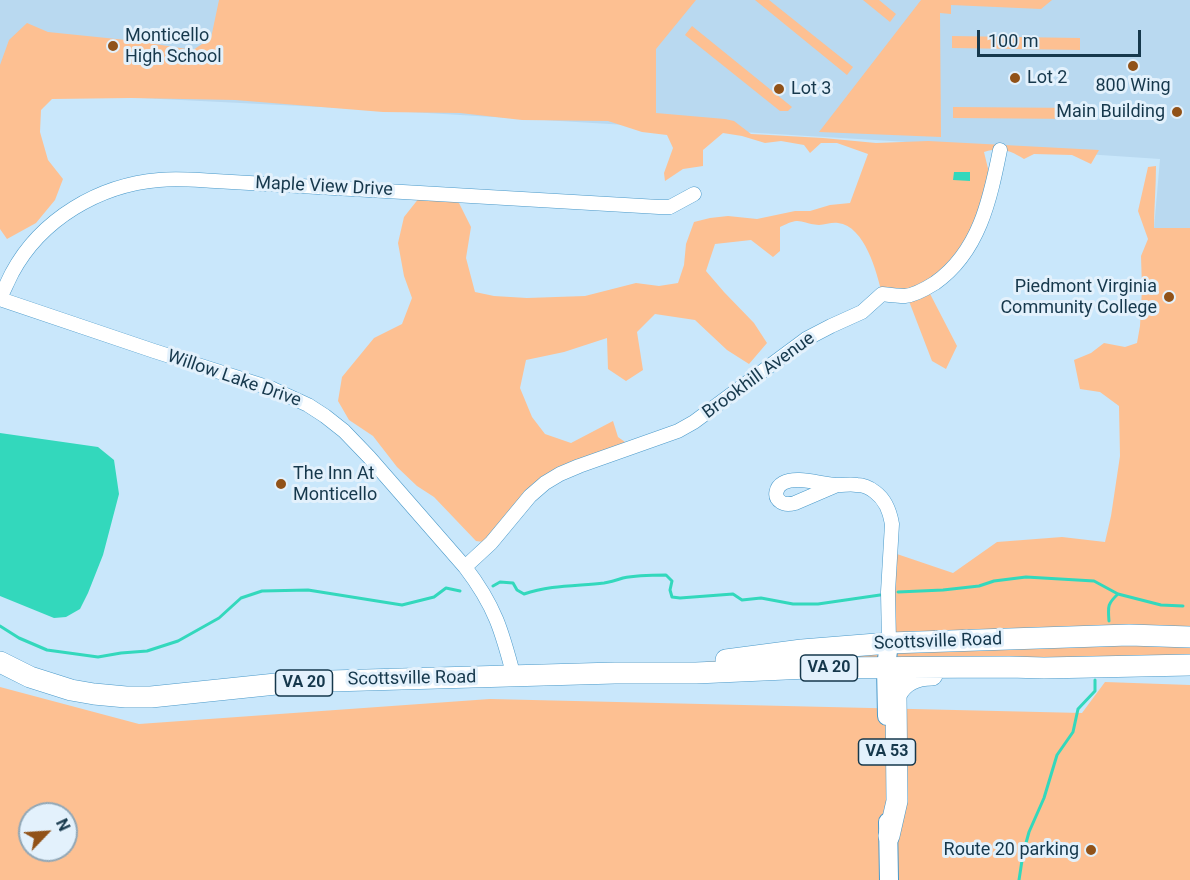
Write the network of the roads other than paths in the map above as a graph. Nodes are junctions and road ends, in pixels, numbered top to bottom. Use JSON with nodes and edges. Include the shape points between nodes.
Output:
{"nodes":[{"id":1,"x":1000,"y":150,"type":"dead end"},
{"id":2,"x":694,"y":194,"type":"dead end"},
{"id":3,"x":0,"y":298,"type":"edge"},
{"id":4,"x":837,"y":485,"type":"dead end"},
{"id":5,"x":465,"y":567,"type":"junction"},
{"id":6,"x":1190,"y":637,"type":"edge"},
{"id":7,"x":889,"y":643,"type":"junction"},
{"id":8,"x":0,"y":662,"type":"edge"},
{"id":9,"x":1190,"y":665,"type":"edge"},
{"id":10,"x":886,"y":667,"type":"junction"},
{"id":11,"x":1044,"y":668,"type":"junction"},
{"id":12,"x":615,"y":673,"type":"junction"},
{"id":13,"x":514,"y":677,"type":"junction"},
{"id":14,"x":889,"y":836,"type":"junction"},
{"id":15,"x":889,"y":880,"type":"edge"}],
"edges":[{"from":1,"to":5,"type":"street","name":"Brookhill Avenue","via":[[973,241],[942,278],[907,296],[882,294],[862,312],[806,339],[678,431],[579,466],[544,483]]},
{"from":2,"to":3,"type":"street","name":"Maple View Drive","via":[[670,207],[659,207],[160,180],[112,190],[57,220],[28,250]]},
{"from":3,"to":5,"type":"street","name":"Willow Lake Drive","via":[[270,388],[308,405],[352,440]]},
{"from":4,"to":7,"type":"street","via":[[867,487],[881,497],[890,514]]},
{"from":5,"to":13,"type":"street","name":"Willow Lake Drive","via":[[496,617]]},
{"from":6,"to":7,"type":"highway","name":"Scottsville Road","number":"VA 20","via":[[1129,635]]},
{"from":7,"to":10,"type":"main road","number":"VA 53"},
{"from":7,"to":12,"type":"highway","name":"Scottsville Road","number":"VA 20"},
{"from":8,"to":13,"type":"highway","name":"Scottsville Road","number":"VA 20","via":[[70,690],[126,697],[330,681]]},
{"from":9,"to":11,"type":"highway","name":"Scottsville Road","number":"VA 20"},
{"from":10,"to":11,"type":"highway","name":"Scottsville Road","number":"VA 20"},
{"from":10,"to":12,"type":"highway","name":"Scottsville Road","number":"VA 20"},
{"from":10,"to":14,"type":"main road","number":"VA 53"},
{"from":11,"to":14,"type":"highway","via":[[924,675],[903,684],[896,703],[897,801]]},
{"from":12,"to":13,"type":"highway","name":"Scottsville Road","number":"VA 20"},
{"from":14,"to":15,"type":"main road","number":"VA 53"}]}
